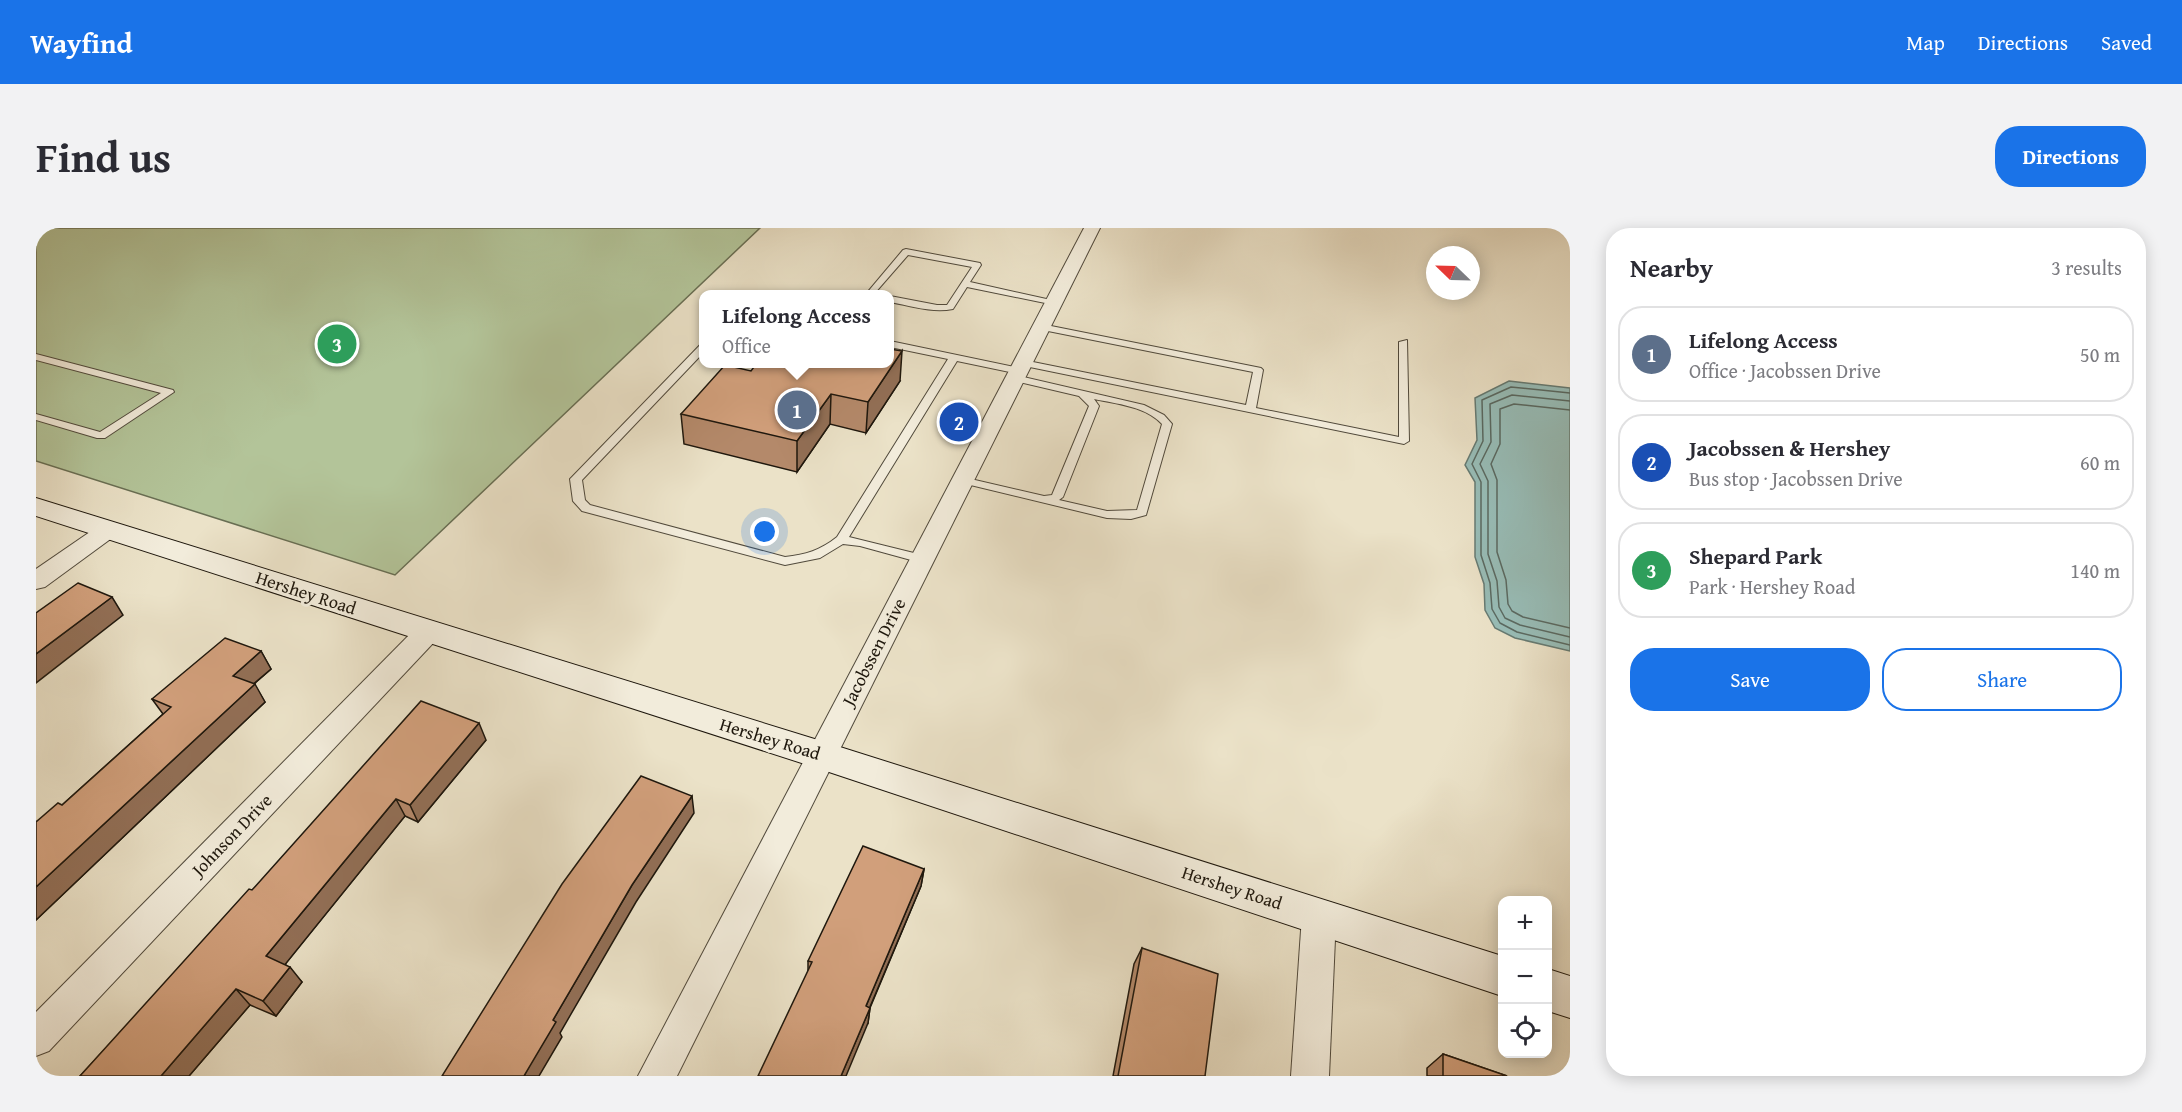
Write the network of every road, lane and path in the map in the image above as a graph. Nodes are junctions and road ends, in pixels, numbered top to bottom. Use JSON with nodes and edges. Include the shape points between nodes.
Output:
{"nodes":[{"id":1,"x":1092,"y":228,"type":"edge"},
{"id":2,"x":966,"y":284,"type":"junction"},
{"id":3,"x":873,"y":290,"type":"edge"},
{"id":4,"x":894,"y":300,"type":"edge"},
{"id":5,"x":1054,"y":302,"type":"junction"},
{"id":6,"x":1041,"y":327,"type":"junction"},
{"id":7,"x":1404,"y":342,"type":"dead end"},
{"id":8,"x":894,"y":345,"type":"edge"},
{"id":9,"x":699,"y":351,"type":"edge"},
{"id":10,"x":36,"y":357,"type":"edge"},
{"id":11,"x":954,"y":357,"type":"junction"},
{"id":12,"x":1019,"y":371,"type":"junction"},
{"id":13,"x":1083,"y":394,"type":"junction"},
{"id":14,"x":1250,"y":410,"type":"junction"},
{"id":15,"x":36,"y":417,"type":"edge"},
{"id":16,"x":962,"y":480,"type":"junction"},
{"id":17,"x":1044,"y":500,"type":"junction"},
{"id":18,"x":36,"y":507,"type":"edge"},
{"id":19,"x":108,"y":530,"type":"junction"},
{"id":20,"x":841,"y":540,"type":"junction"},
{"id":21,"x":922,"y":559,"type":"junction"},
{"id":22,"x":36,"y":581,"type":"edge"},
{"id":23,"x":428,"y":632,"type":"junction"},
{"id":24,"x":820,"y":755,"type":"junction"},
{"id":25,"x":1319,"y":916,"type":"junction"},
{"id":26,"x":1498,"y":974,"type":"edge"},
{"id":27,"x":1552,"y":991,"type":"edge"},
{"id":28,"x":1570,"y":997,"type":"edge"},
{"id":29,"x":36,"y":1038,"type":"edge"},
{"id":30,"x":657,"y":1076,"type":"edge"},
{"id":31,"x":1310,"y":1076,"type":"edge"}],
"edges":[{"from":1,"to":5,"type":"street","name":"Jacobssen Drive"},
{"from":2,"to":3,"type":"lane","via":[[977,265],[906,252]]},
{"from":2,"to":4,"type":"lane","via":[[950,308]]},
{"from":2,"to":5,"type":"lane"},
{"from":5,"to":6,"type":"street","name":"Jacobssen Drive"},
{"from":6,"to":12,"type":"street","name":"Jacobssen Drive"},
{"from":6,"to":14,"type":"lane","via":[[1258,370]]},
{"from":7,"to":14,"type":"lane","via":[[1404,441]]},
{"from":8,"to":11,"type":"lane"},
{"from":9,"to":20,"type":"lane","via":[[576,479],[579,501],[586,508],[785,561],[824,553]]},
{"from":10,"to":15,"type":"lane","via":[[169,392],[101,436]]},
{"from":11,"to":12,"type":"lane"},
{"from":11,"to":20,"type":"lane"},
{"from":12,"to":13,"type":"lane"},
{"from":12,"to":14,"type":"lane"},
{"from":12,"to":16,"type":"street","name":"Jacobssen Drive"},
{"from":13,"to":17,"type":"lane","via":[[1094,406],[1057,497]]},
{"from":13,"to":17,"type":"lane","via":[[1152,410],[1167,424],[1142,512],[1118,517]]},
{"from":16,"to":17,"type":"lane"},
{"from":16,"to":21,"type":"street","name":"Jacobssen Drive"},
{"from":18,"to":19,"type":"main road","name":"Hershey Road"},
{"from":19,"to":22,"type":"street"},
{"from":19,"to":23,"type":"main road","name":"Hershey Road"},
{"from":20,"to":21,"type":"lane"},
{"from":21,"to":24,"type":"street","name":"Jacobssen Drive"},
{"from":23,"to":24,"type":"main road","name":"Hershey Road"},
{"from":23,"to":29,"type":"street","name":"Johnson Drive"},
{"from":24,"to":25,"type":"main road","name":"Hershey Road"},
{"from":24,"to":30,"type":"street","name":"Jacobssen Drive"},
{"from":25,"to":26,"type":"main road","name":"Hershey Road"},
{"from":25,"to":31,"type":"street"},
{"from":27,"to":28,"type":"main road"}]}
